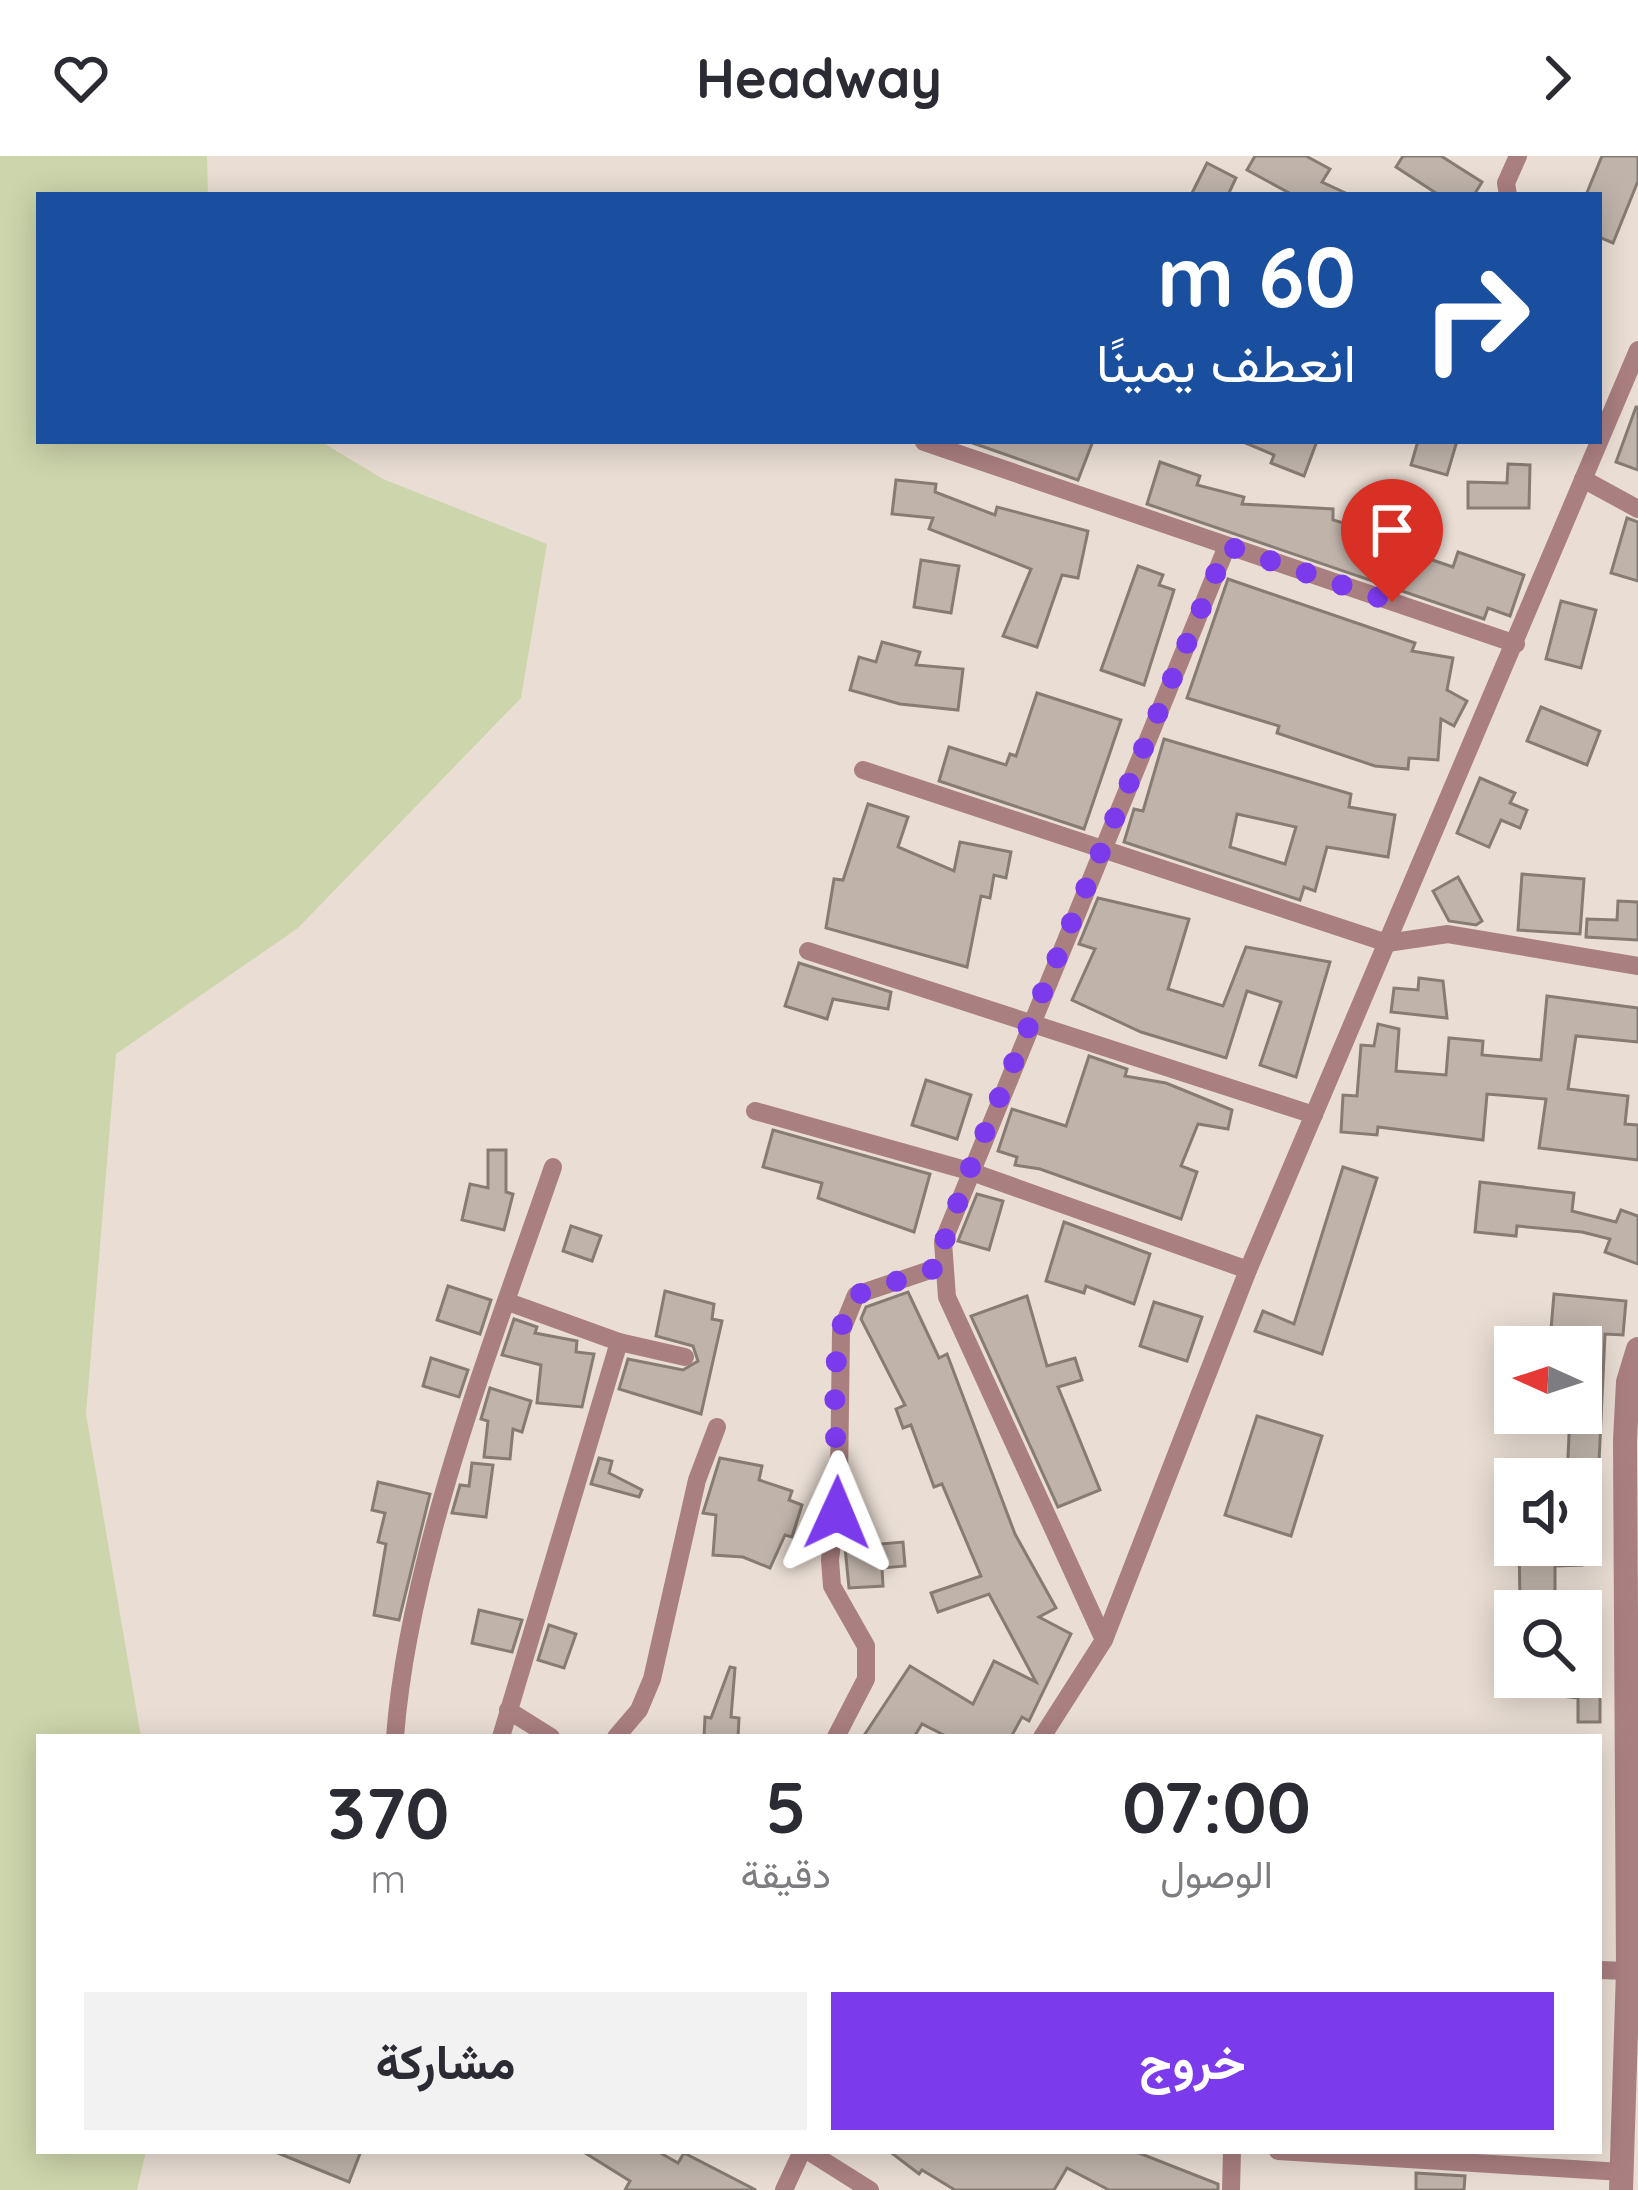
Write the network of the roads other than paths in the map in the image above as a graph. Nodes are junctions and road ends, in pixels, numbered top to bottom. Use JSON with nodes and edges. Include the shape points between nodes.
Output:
{"nodes":[{"id":1,"x":1517,"y":156,"type":"edge"},
{"id":2,"x":1508,"y":192,"type":"edge"},
{"id":3,"x":1638,"y":350,"type":"edge"},
{"id":4,"x":1603,"y":418,"type":"edge"},
{"id":5,"x":930,"y":444,"type":"edge"},
{"id":6,"x":1594,"y":444,"type":"edge"},
{"id":7,"x":1583,"y":479,"type":"junction"},
{"id":8,"x":1638,"y":509,"type":"edge"},
{"id":9,"x":1227,"y":546,"type":"junction"},
{"id":10,"x":1516,"y":644,"type":"junction"},
{"id":11,"x":863,"y":770,"type":"dead end"},
{"id":12,"x":1101,"y":852,"type":"junction"},
{"id":13,"x":1387,"y":943,"type":"junction"},
{"id":14,"x":808,"y":951,"type":"dead end"},
{"id":15,"x":1638,"y":966,"type":"edge"},
{"id":16,"x":1031,"y":1023,"type":"junction"},
{"id":17,"x":754,"y":1112,"type":"dead end"},
{"id":18,"x":1314,"y":1115,"type":"junction"},
{"id":19,"x":553,"y":1167,"type":"dead end"},
{"id":20,"x":969,"y":1171,"type":"junction"},
{"id":21,"x":942,"y":1266,"type":"junction"},
{"id":22,"x":1248,"y":1270,"type":"junction"},
{"id":23,"x":508,"y":1302,"type":"junction"},
{"id":24,"x":619,"y":1342,"type":"junction"},
{"id":25,"x":1638,"y":1349,"type":"edge"},
{"id":26,"x":685,"y":1357,"type":"dead end"},
{"id":27,"x":718,"y":1427,"type":"dead end"},
{"id":28,"x":1632,"y":1441,"type":"edge"},
{"id":29,"x":1104,"y":1640,"type":"junction"},
{"id":30,"x":508,"y":1710,"type":"junction"},
{"id":31,"x":395,"y":1734,"type":"edge"},
{"id":32,"x":502,"y":1734,"type":"edge"},
{"id":33,"x":545,"y":1734,"type":"edge"},
{"id":34,"x":618,"y":1734,"type":"edge"},
{"id":35,"x":838,"y":1734,"type":"edge"},
{"id":36,"x":1044,"y":1734,"type":"edge"},
{"id":37,"x":1602,"y":1970,"type":"edge"},
{"id":38,"x":1628,"y":1971,"type":"junction"},
{"id":39,"x":803,"y":2154,"type":"edge"},
{"id":40,"x":810,"y":2154,"type":"edge"},
{"id":41,"x":1232,"y":2154,"type":"edge"},
{"id":42,"x":1312,"y":2154,"type":"edge"},
{"id":43,"x":1622,"y":2181,"type":"edge"},
{"id":44,"x":784,"y":2190,"type":"edge"},
{"id":45,"x":870,"y":2190,"type":"edge"},
{"id":46,"x":1231,"y":2190,"type":"edge"}],
"edges":[{"from":1,"to":2,"type":"street"},
{"from":3,"to":4,"type":"street"},
{"from":5,"to":9,"type":"street"},
{"from":6,"to":7,"type":"street"},
{"from":7,"to":8,"type":"street"},
{"from":7,"to":10,"type":"street"},
{"from":9,"to":10,"type":"street"},
{"from":9,"to":12,"type":"street"},
{"from":10,"to":13,"type":"street"},
{"from":11,"to":12,"type":"street"},
{"from":12,"to":13,"type":"street"},
{"from":12,"to":16,"type":"street"},
{"from":13,"to":15,"type":"street","via":[[1448,934]]},
{"from":13,"to":18,"type":"street"},
{"from":14,"to":16,"type":"street"},
{"from":16,"to":18,"type":"street"},
{"from":16,"to":20,"type":"street"},
{"from":17,"to":20,"type":"street"},
{"from":18,"to":22,"type":"street"},
{"from":19,"to":23,"type":"street"},
{"from":20,"to":21,"type":"street"},
{"from":20,"to":22,"type":"street"},
{"from":21,"to":29,"type":"street","via":[[947,1297]]},
{"from":21,"to":35,"type":"street","via":[[856,1295],[841,1332],[830,1560],[832,1586],[866,1646],[866,1678]]},
{"from":22,"to":29,"type":"street"},
{"from":23,"to":24,"type":"street"},
{"from":23,"to":31,"type":"street","via":[[404,1646]]},
{"from":24,"to":26,"type":"street"},
{"from":24,"to":30,"type":"street"},
{"from":25,"to":28,"type":"street","via":[[1628,1382]]},
{"from":27,"to":34,"type":"street","via":[[697,1480],[652,1679]]},
{"from":28,"to":38,"type":"street"},
{"from":29,"to":36,"type":"street"},
{"from":30,"to":32,"type":"street"},
{"from":30,"to":33,"type":"street"},
{"from":37,"to":38,"type":"street"},
{"from":38,"to":43,"type":"street"},
{"from":39,"to":44,"type":"street"},
{"from":40,"to":45,"type":"street"},
{"from":41,"to":46,"type":"street"},
{"from":42,"to":43,"type":"street"}]}
